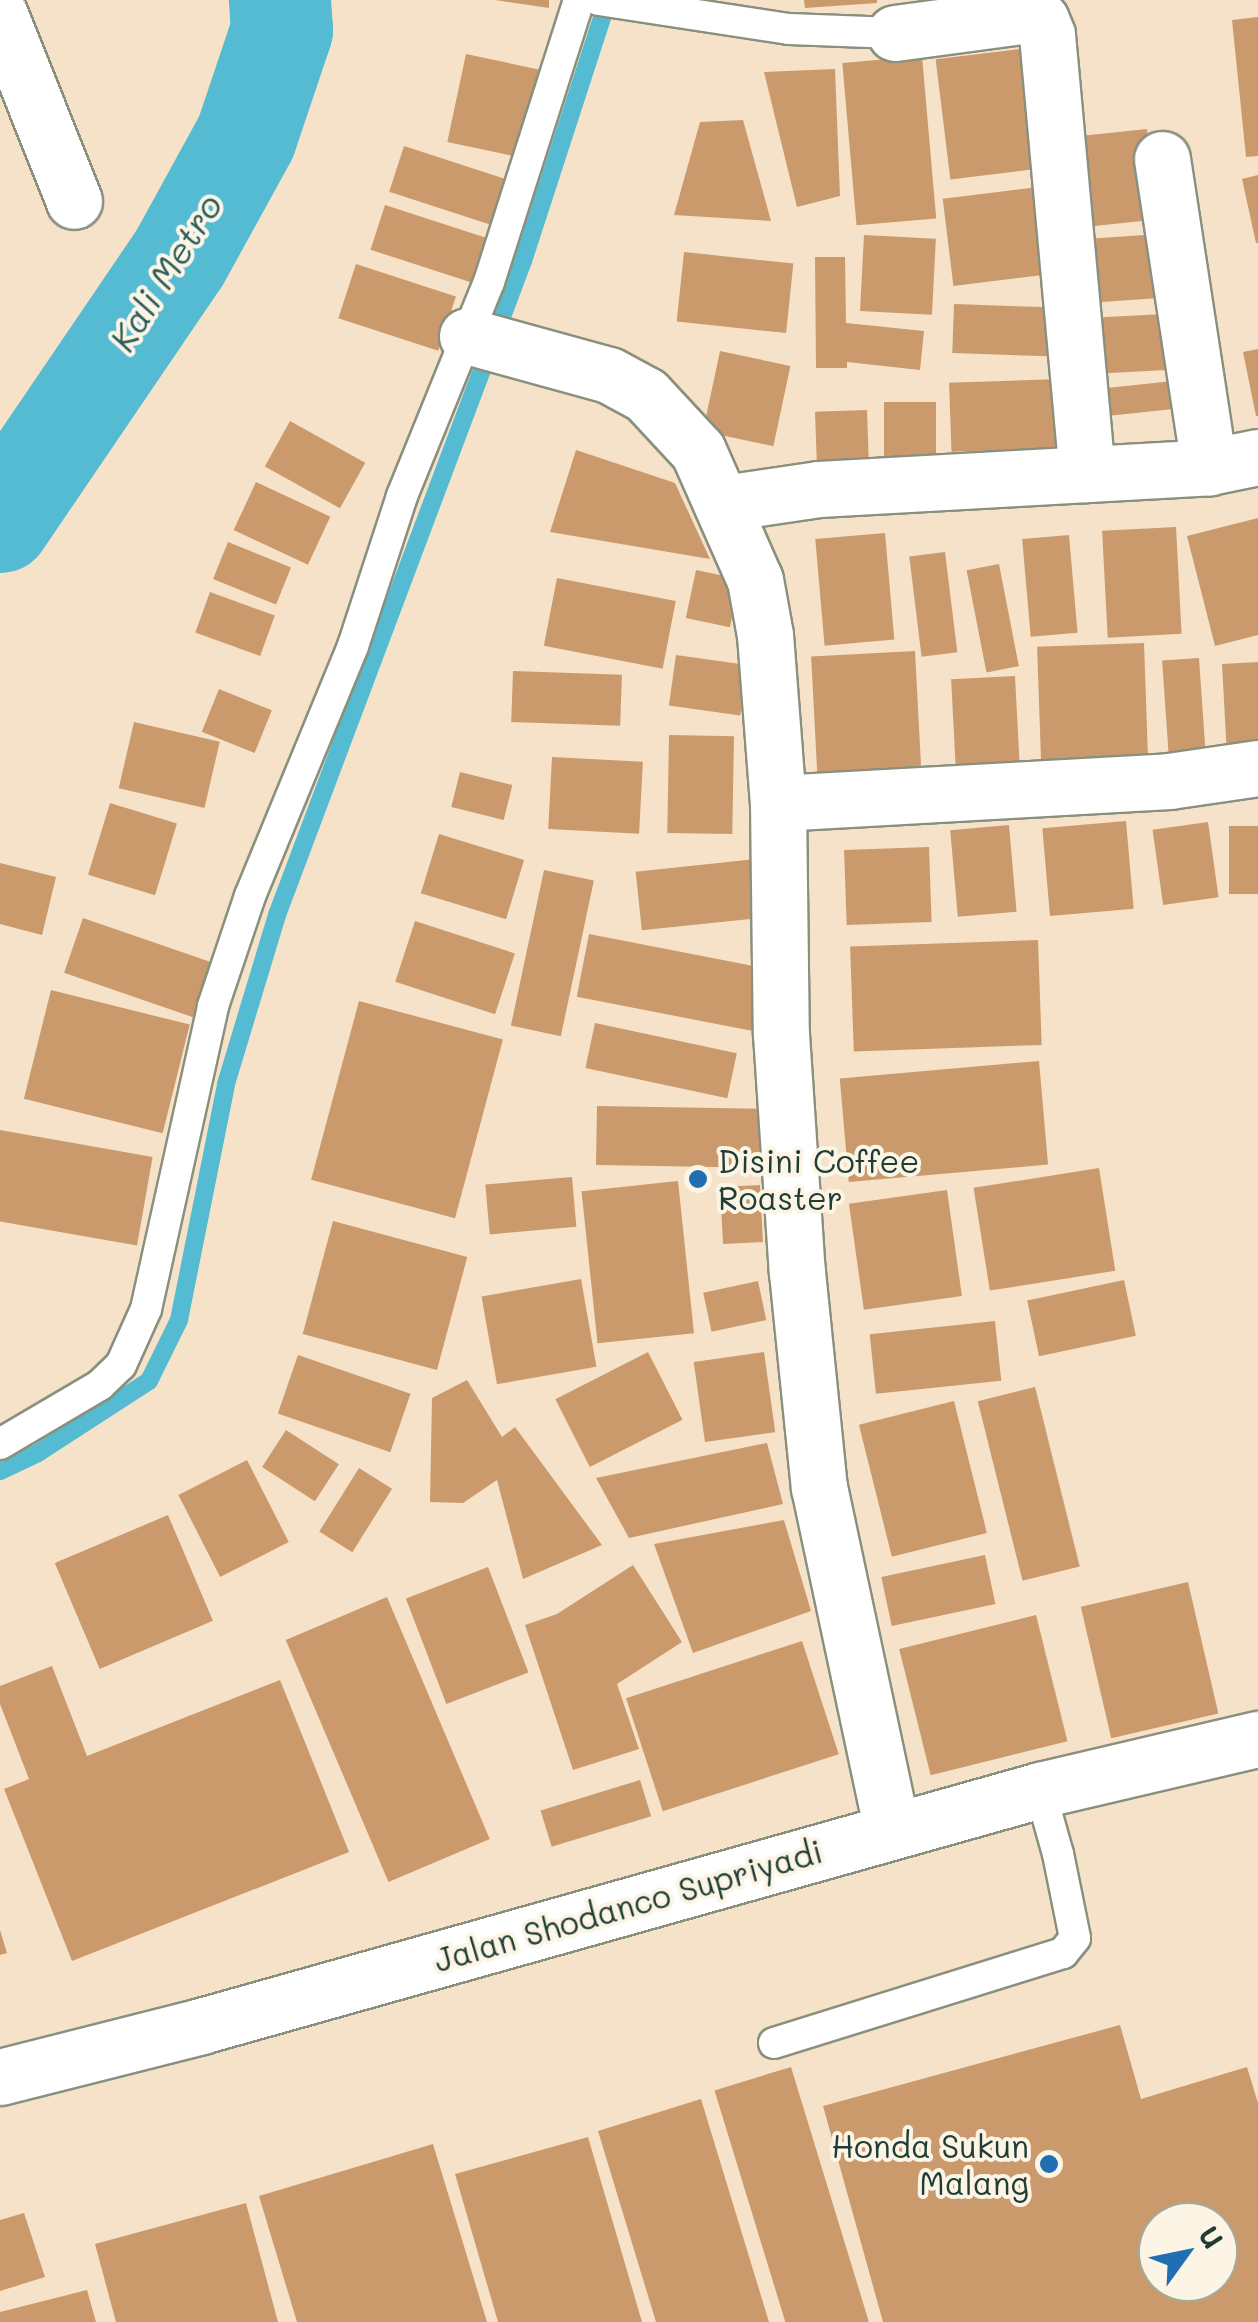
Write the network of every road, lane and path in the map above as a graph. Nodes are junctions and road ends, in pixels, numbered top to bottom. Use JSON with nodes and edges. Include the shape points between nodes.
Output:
{"nodes":[{"id":1,"x":580,"y":0,"type":"edge"},
{"id":2,"x":613,"y":2,"type":"edge"},
{"id":3,"x":0,"y":15,"type":"edge"},
{"id":4,"x":895,"y":33,"type":"joint"},
{"id":5,"x":1162,"y":159,"type":"dead end"},
{"id":6,"x":74,"y":201,"type":"dead end"},
{"id":7,"x":492,"y":343,"type":"junction"},
{"id":8,"x":1234,"y":462,"type":"edge"},
{"id":9,"x":1086,"y":474,"type":"junction"},
{"id":10,"x":724,"y":503,"type":"junction"},
{"id":11,"x":1258,"y":768,"type":"edge"},
{"id":12,"x":778,"y":802,"type":"junction"},
{"id":13,"x":0,"y":1444,"type":"edge"},
{"id":14,"x":1258,"y":1739,"type":"edge"},
{"id":15,"x":1040,"y":1790,"type":"junction"},
{"id":16,"x":892,"y":1830,"type":"junction"},
{"id":17,"x":774,"y":2043,"type":"dead end"},
{"id":18,"x":0,"y":2077,"type":"edge"}],
"edges":[{"from":1,"to":7,"type":"lane","via":[[489,282]]},
{"from":2,"to":4,"type":"lane","via":[[788,29]]},
{"from":3,"to":6,"type":"street"},
{"from":4,"to":9,"type":"street","via":[[1029,14],[1042,20]]},
{"from":5,"to":8,"type":"street"},
{"from":7,"to":10,"type":"street","via":[[609,375],[646,395],[698,451]]},
{"from":7,"to":13,"type":"lane","via":[[402,496],[353,646],[250,896],[213,1006],[146,1308],[121,1366]]},
{"from":8,"to":9,"type":"street"},
{"from":9,"to":10,"type":"street","via":[[819,488]]},
{"from":10,"to":12,"type":"street","via":[[759,598]]},
{"from":11,"to":12,"type":"street","via":[[1114,785]]},
{"from":12,"to":16,"type":"street","via":[[781,1034],[820,1488]]},
{"from":14,"to":15,"type":"street","name":"Jalan Shodanco Supriyadi"},
{"from":15,"to":16,"type":"street","name":"Jalan Shodanco Supriyadi"},
{"from":15,"to":17,"type":"lane","via":[[1075,1938],[1063,1953]]},
{"from":16,"to":18,"type":"street","name":"Jalan Shodanco Supriyadi"}]}
